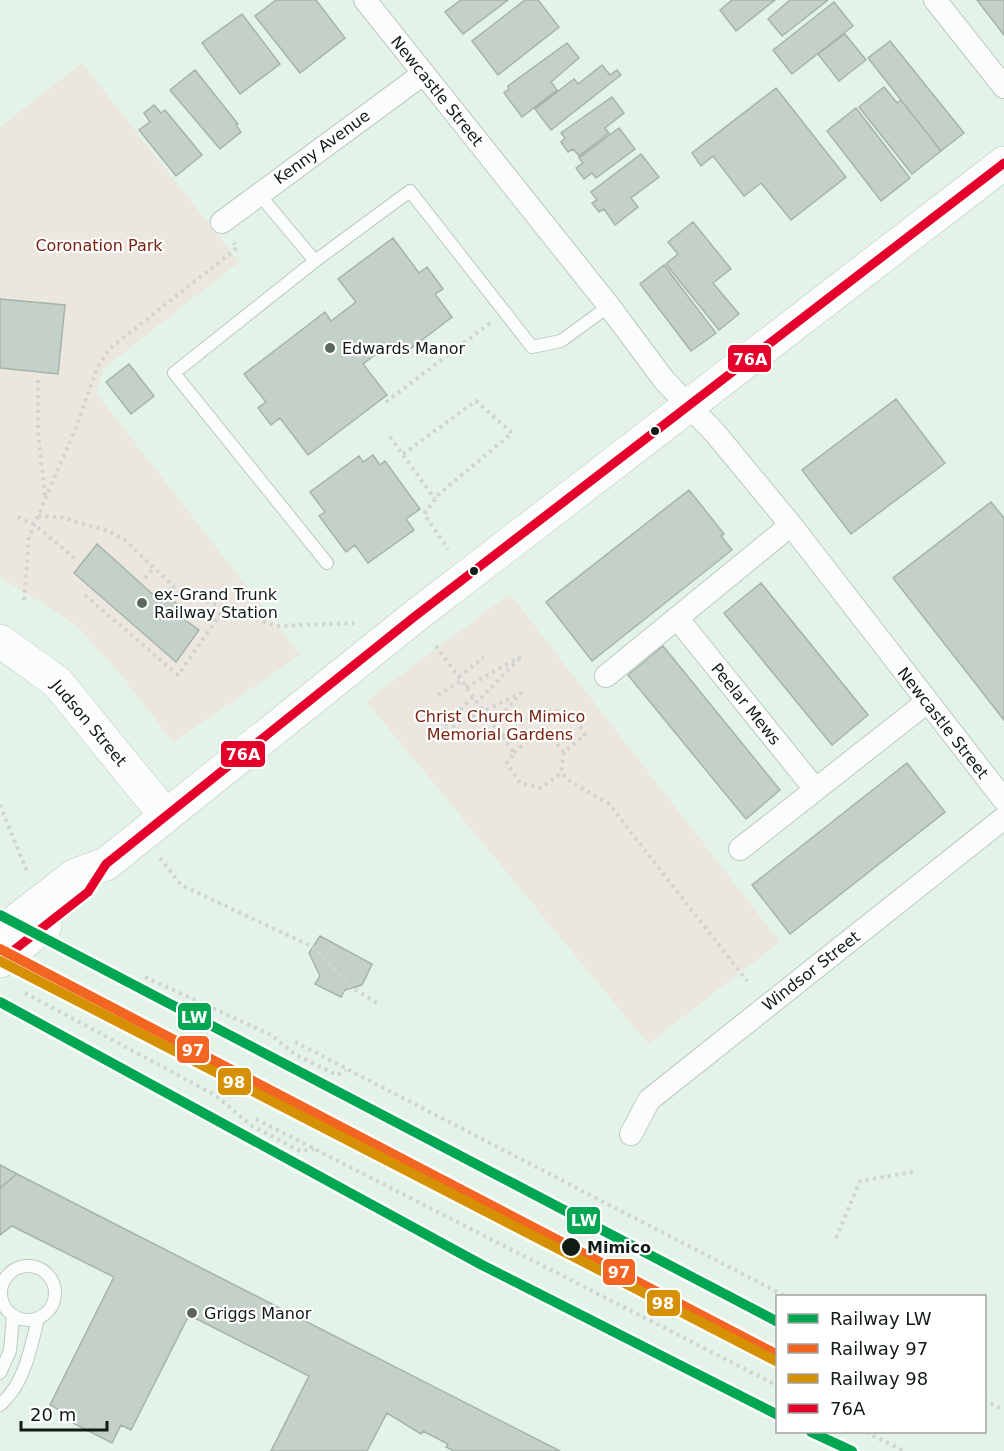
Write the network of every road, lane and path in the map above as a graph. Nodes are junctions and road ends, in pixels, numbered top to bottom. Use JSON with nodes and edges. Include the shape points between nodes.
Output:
{"nodes":[{"id":1,"x":365,"y":0,"type":"edge"},
{"id":2,"x":935,"y":0,"type":"edge"},
{"id":3,"x":423,"y":74,"type":"junction"},
{"id":4,"x":1004,"y":87,"type":"edge"},
{"id":5,"x":1004,"y":163,"type":"edge"},
{"id":6,"x":258,"y":193,"type":"junction"},
{"id":7,"x":222,"y":222,"type":"joint"},
{"id":8,"x":315,"y":261,"type":"junction"},
{"id":9,"x":609,"y":306,"type":"junction"},
{"id":10,"x":505,"y":312,"type":"junction"},
{"id":11,"x":38,"y":380,"type":"dead end"},
{"id":12,"x":386,"y":402,"type":"dead end"},
{"id":13,"x":688,"y":406,"type":"junction"},
{"id":14,"x":390,"y":437,"type":"dead end"},
{"id":15,"x":403,"y":454,"type":"junction"},
{"id":16,"x":46,"y":497,"type":"junction"},
{"id":17,"x":435,"y":499,"type":"junction"},
{"id":18,"x":38,"y":516,"type":"junction"},
{"id":19,"x":18,"y":518,"type":"dead end"},
{"id":20,"x":35,"y":525,"type":"junction"},
{"id":21,"x":791,"y":525,"type":"junction"},
{"id":22,"x":448,"y":549,"type":"dead end"},
{"id":23,"x":78,"y":561,"type":"dead end"},
{"id":24,"x":327,"y":563,"type":"dead end"},
{"id":25,"x":154,"y":567,"type":"junction"},
{"id":26,"x":145,"y":578,"type":"dead end"},
{"id":27,"x":85,"y":595,"type":"dead end"},
{"id":28,"x":24,"y":600,"type":"dead end"},
{"id":29,"x":226,"y":606,"type":"junction"},
{"id":30,"x":676,"y":618,"type":"junction"},
{"id":31,"x":354,"y":623,"type":"dead end"},
{"id":32,"x":0,"y":641,"type":"edge"},
{"id":33,"x":436,"y":646,"type":"dead end"},
{"id":34,"x":484,"y":657,"type":"dead end"},
{"id":35,"x":606,"y":676,"type":"dead end"},
{"id":36,"x":460,"y":679,"type":"junction"},
{"id":37,"x":466,"y":687,"type":"junction"},
{"id":38,"x":438,"y":695,"type":"dead end"},
{"id":39,"x":473,"y":697,"type":"junction"},
{"id":40,"x":477,"y":702,"type":"junction"},
{"id":41,"x":927,"y":702,"type":"junction"},
{"id":42,"x":483,"y":711,"type":"junction"},
{"id":43,"x":493,"y":725,"type":"junction"},
{"id":44,"x":502,"y":736,"type":"junction"},
{"id":45,"x":564,"y":752,"type":"junction"},
{"id":46,"x":514,"y":753,"type":"junction"},
{"id":47,"x":561,"y":773,"type":"junction"},
{"id":48,"x":815,"y":789,"type":"junction"},
{"id":49,"x":1004,"y":801,"type":"edge"},
{"id":50,"x":0,"y":805,"type":"edge"},
{"id":51,"x":166,"y":816,"type":"junction"},
{"id":52,"x":1004,"y":818,"type":"edge"},
{"id":53,"x":740,"y":849,"type":"dead end"},
{"id":54,"x":160,"y":858,"type":"dead end"},
{"id":55,"x":106,"y":864,"type":"junction"},
{"id":56,"x":33,"y":882,"type":"dead end"},
{"id":57,"x":0,"y":933,"type":"edge"},
{"id":58,"x":0,"y":961,"type":"edge"},
{"id":59,"x":145,"y":977,"type":"dead end"},
{"id":60,"x":747,"y":981,"type":"dead end"},
{"id":61,"x":25,"y":993,"type":"dead end"},
{"id":62,"x":376,"y":1003,"type":"dead end"},
{"id":63,"x":295,"y":1042,"type":"dead end"},
{"id":64,"x":347,"y":1070,"type":"junction"},
{"id":65,"x":256,"y":1119,"type":"dead end"},
{"id":66,"x":631,"y":1134,"type":"dead end"},
{"id":67,"x":316,"y":1149,"type":"junction"},
{"id":68,"x":913,"y":1172,"type":"dead end"},
{"id":69,"x":836,"y":1238,"type":"dead end"},
{"id":70,"x":783,"y":1295,"type":"edge"},
{"id":71,"x":13,"y":1316,"type":"junction"},
{"id":72,"x":38,"y":1319,"type":"junction"},
{"id":73,"x":0,"y":1372,"type":"edge"},
{"id":74,"x":776,"y":1385,"type":"edge"},
{"id":75,"x":986,"y":1401,"type":"edge"},
{"id":76,"x":0,"y":1405,"type":"edge"},
{"id":77,"x":1004,"y":1410,"type":"edge"},
{"id":78,"x":870,"y":1433,"type":"edge"},
{"id":79,"x":904,"y":1451,"type":"edge"}],
"edges":[{"from":1,"to":3,"type":"street","name":"Newcastle Street"},
{"from":2,"to":4,"type":"street"},
{"from":3,"to":6,"type":"street","name":"Kenny Avenue"},
{"from":3,"to":9,"type":"street","name":"Newcastle Street"},
{"from":5,"to":13,"type":"main road"},
{"from":6,"to":7,"type":"street","name":"Kenny Avenue"},
{"from":6,"to":8,"type":"lane"},
{"from":7,"to":16,"type":"path","via":[[237,248],[110,349],[97,368]]},
{"from":8,"to":10,"type":"lane","via":[[410,190]]},
{"from":8,"to":24,"type":"lane","via":[[174,373]]},
{"from":9,"to":10,"type":"lane","via":[[561,341],[532,347]]},
{"from":9,"to":13,"type":"street","name":"Newcastle Street"},
{"from":10,"to":12,"type":"path"},
{"from":11,"to":16,"type":"path","via":[[38,431]]},
{"from":13,"to":21,"type":"street","name":"Newcastle Street"},
{"from":13,"to":51,"type":"main road","via":[[414,616]]},
{"from":14,"to":15,"type":"path"},
{"from":15,"to":17,"type":"path"},
{"from":15,"to":17,"type":"path","via":[[476,401],[512,433]]},
{"from":16,"to":18,"type":"path"},
{"from":17,"to":22,"type":"path","via":[[424,514]]},
{"from":18,"to":20,"type":"path"},
{"from":18,"to":25,"type":"path","via":[[79,521],[109,531]]},
{"from":19,"to":20,"type":"path"},
{"from":20,"to":23,"type":"path"},
{"from":20,"to":28,"type":"path","via":[[26,555]]},
{"from":21,"to":30,"type":"street"},
{"from":21,"to":41,"type":"street","name":"Newcastle Street"},
{"from":25,"to":26,"type":"path"},
{"from":25,"to":29,"type":"path","via":[[178,591]]},
{"from":27,"to":29,"type":"path","via":[[178,675]]},
{"from":29,"to":31,"type":"path","via":[[276,626]]},
{"from":30,"to":35,"type":"street"},
{"from":30,"to":48,"type":"street","name":"Peelar Mews"},
{"from":32,"to":51,"type":"main road","name":"Judson Street","via":[[57,682]]},
{"from":33,"to":36,"type":"path"},
{"from":34,"to":36,"type":"path"},
{"from":36,"to":37,"type":"path"},
{"from":36,"to":38,"type":"path"},
{"from":37,"to":39,"type":"path"},
{"from":37,"to":40,"type":"path","via":[[522,656]]},
{"from":39,"to":40,"type":"path"},
{"from":39,"to":42,"type":"path","via":[[442,732]]},
{"from":40,"to":42,"type":"path"},
{"from":41,"to":48,"type":"street"},
{"from":41,"to":49,"type":"street","name":"Newcastle Street"},
{"from":42,"to":43,"type":"path"},
{"from":42,"to":43,"type":"path","via":[[521,693]]},
{"from":43,"to":44,"type":"path"},
{"from":44,"to":45,"type":"path","via":[[530,718],[561,712],[574,717],[585,735]]},
{"from":44,"to":46,"type":"path"},
{"from":45,"to":46,"type":"path","via":[[551,738],[532,735]]},
{"from":45,"to":47,"type":"path"},
{"from":46,"to":47,"type":"path","via":[[507,763],[520,783],[541,788]]},
{"from":47,"to":60,"type":"path","via":[[609,804]]},
{"from":48,"to":53,"type":"street"},
{"from":50,"to":56,"type":"path"},
{"from":51,"to":55,"type":"main road"},
{"from":52,"to":66,"type":"street","name":"Windsor Street","via":[[650,1100]]},
{"from":54,"to":62,"type":"path","via":[[181,885],[313,947],[352,988]]},
{"from":55,"to":57,"type":"main road","via":[[75,875]]},
{"from":55,"to":58,"type":"main road","via":[[88,892]]},
{"from":59,"to":64,"type":"path","via":[[271,1035],[296,1055],[337,1075]]},
{"from":61,"to":67,"type":"path","via":[[215,1095],[252,1126],[300,1151]]},
{"from":63,"to":64,"type":"path"},
{"from":64,"to":70,"type":"path"},
{"from":65,"to":67,"type":"path"},
{"from":67,"to":74,"type":"path"},
{"from":68,"to":69,"type":"path","via":[[860,1181]]},
{"from":71,"to":72,"type":"lane","via":[[25,1321]]},
{"from":71,"to":72,"type":"lane","via":[[2,1302],[2,1284],[13,1269],[31,1265],[47,1273],[56,1289],[52,1307]]},
{"from":71,"to":73,"type":"lane","via":[[10,1351]]},
{"from":72,"to":76,"type":"lane","via":[[27,1364],[11,1395]]},
{"from":75,"to":77,"type":"path"},
{"from":78,"to":79,"type":"path"}]}
